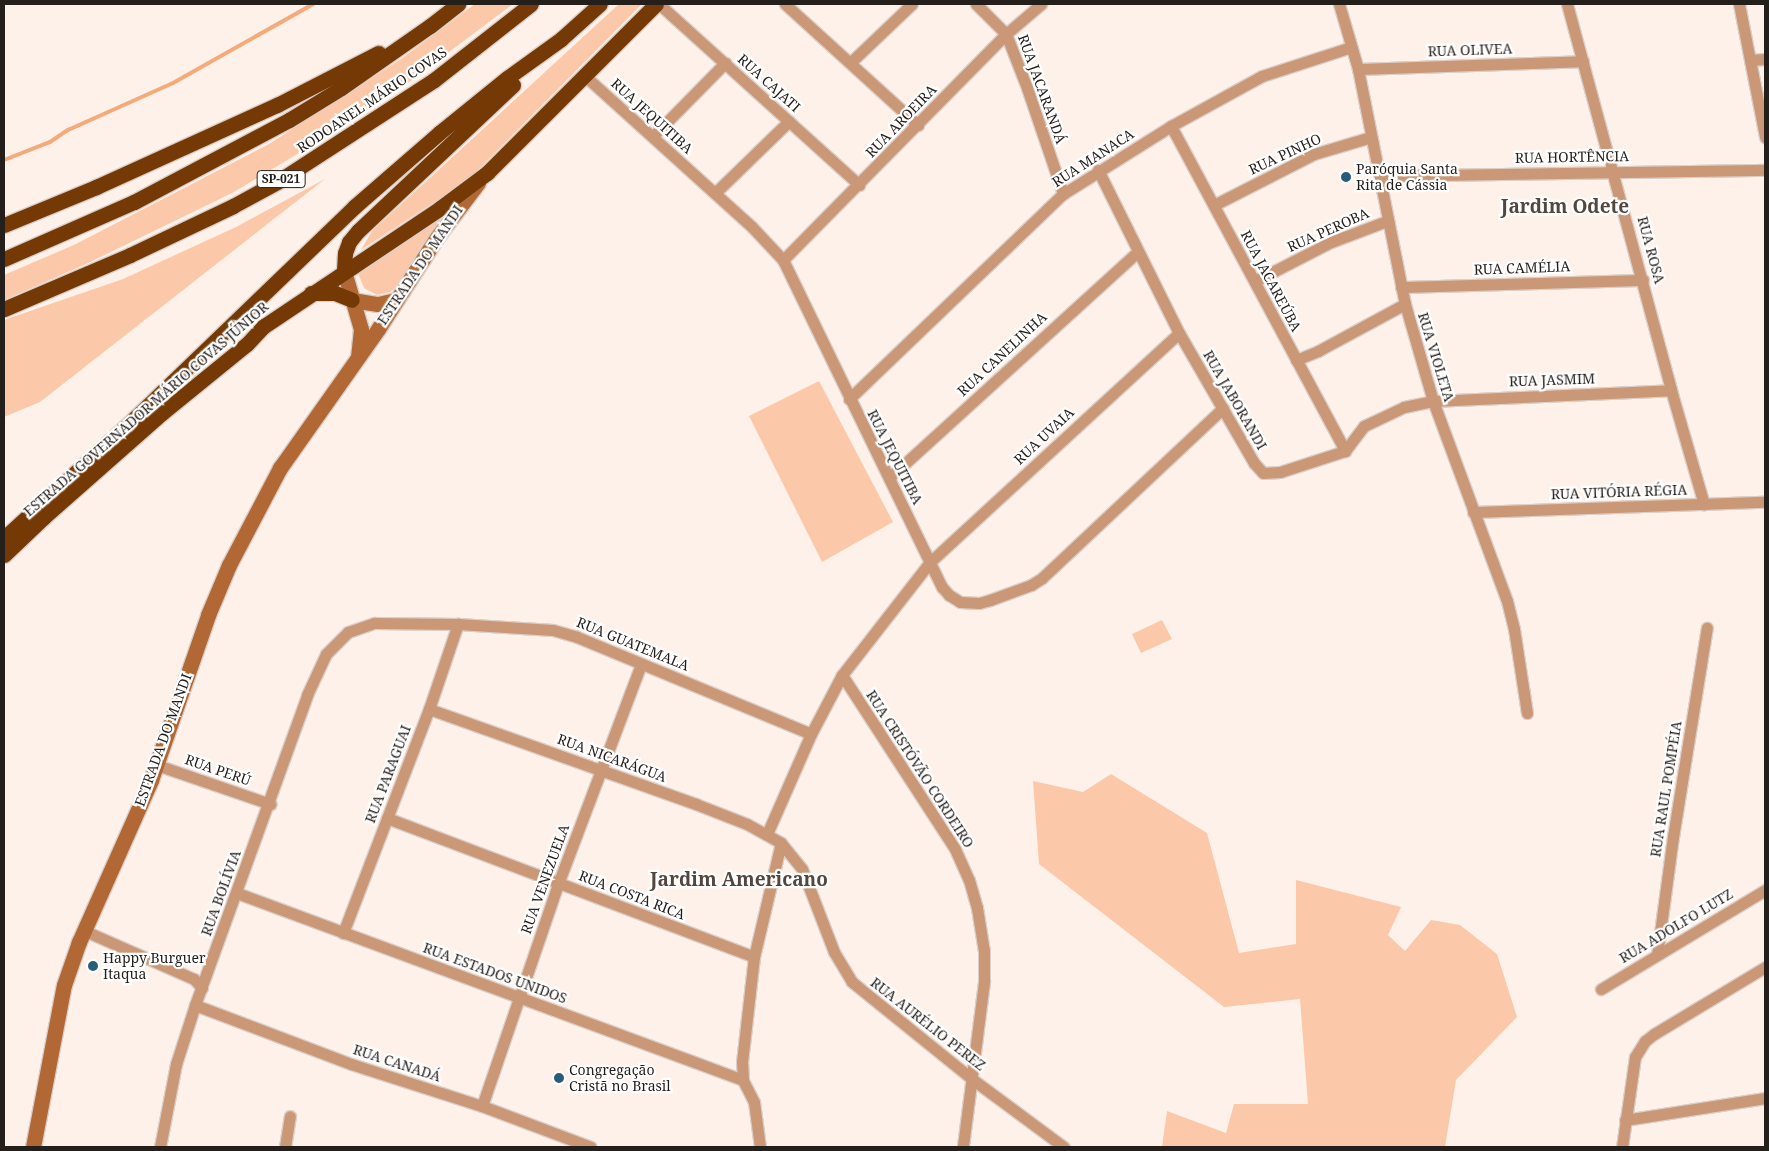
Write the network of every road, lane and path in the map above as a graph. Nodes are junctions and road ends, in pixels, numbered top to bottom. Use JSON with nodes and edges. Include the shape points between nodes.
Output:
{"nodes":[{"id":1,"x":458,"y":4,"type":"edge"},
{"id":2,"x":531,"y":4,"type":"edge"},
{"id":3,"x":600,"y":4,"type":"edge"},
{"id":4,"x":657,"y":4,"type":"edge"},
{"id":5,"x":786,"y":4,"type":"edge"},
{"id":6,"x":912,"y":4,"type":"edge"},
{"id":7,"x":976,"y":4,"type":"edge"},
{"id":8,"x":1041,"y":4,"type":"edge"},
{"id":9,"x":1339,"y":4,"type":"edge"},
{"id":10,"x":1567,"y":4,"type":"edge"},
{"id":11,"x":1739,"y":4,"type":"edge"},
{"id":12,"x":430,"y":26,"type":"junction"},
{"id":13,"x":1006,"y":34,"type":"junction"},
{"id":14,"x":561,"y":39,"type":"junction"},
{"id":15,"x":1351,"y":47,"type":"junction"},
{"id":16,"x":1765,"y":59,"type":"edge"},
{"id":17,"x":1583,"y":60,"type":"junction"},
{"id":18,"x":1750,"y":60,"type":"junction"},
{"id":19,"x":850,"y":62,"type":"junction"},
{"id":20,"x":725,"y":63,"type":"junction"},
{"id":21,"x":1358,"y":69,"type":"junction"},
{"id":22,"x":585,"y":76,"type":"junction"},
{"id":23,"x":789,"y":121,"type":"junction"},
{"id":24,"x":918,"y":125,"type":"junction"},
{"id":25,"x":1171,"y":126,"type":"junction"},
{"id":26,"x":653,"y":136,"type":"junction"},
{"id":27,"x":1371,"y":137,"type":"junction"},
{"id":28,"x":1765,"y":137,"type":"edge"},
{"id":29,"x":1098,"y":170,"type":"junction"},
{"id":30,"x":1765,"y":170,"type":"edge"},
{"id":31,"x":1614,"y":171,"type":"junction"},
{"id":32,"x":487,"y":173,"type":"junction"},
{"id":33,"x":1380,"y":176,"type":"junction"},
{"id":34,"x":859,"y":185,"type":"junction"},
{"id":35,"x":715,"y":194,"type":"junction"},
{"id":36,"x":1062,"y":194,"type":"junction"},
{"id":37,"x":1214,"y":206,"type":"junction"},
{"id":38,"x":1387,"y":221,"type":"junction"},
{"id":39,"x":4,"y":225,"type":"edge"},
{"id":40,"x":1137,"y":252,"type":"junction"},
{"id":41,"x":4,"y":259,"type":"edge"},
{"id":42,"x":783,"y":260,"type":"junction"},
{"id":43,"x":344,"y":270,"type":"junction"},
{"id":44,"x":1643,"y":280,"type":"junction"},
{"id":45,"x":1255,"y":281,"type":"junction"},
{"id":46,"x":1401,"y":287,"type":"junction"},
{"id":47,"x":310,"y":293,"type":"junction"},
{"id":48,"x":352,"y":300,"type":"junction"},
{"id":49,"x":396,"y":300,"type":"junction"},
{"id":50,"x":1405,"y":304,"type":"junction"},
{"id":51,"x":4,"y":309,"type":"edge"},
{"id":52,"x":1179,"y":333,"type":"junction"},
{"id":53,"x":357,"y":360,"type":"junction"},
{"id":54,"x":1296,"y":360,"type":"junction"},
{"id":55,"x":1671,"y":390,"type":"junction"},
{"id":56,"x":849,"y":399,"type":"junction"},
{"id":57,"x":1433,"y":401,"type":"junction"},
{"id":58,"x":1223,"y":408,"type":"junction"},
{"id":59,"x":1345,"y":451,"type":"junction"},
{"id":60,"x":889,"y":478,"type":"junction"},
{"id":61,"x":1765,"y":502,"type":"edge"},
{"id":62,"x":1704,"y":504,"type":"junction"},
{"id":63,"x":1473,"y":512,"type":"junction"},
{"id":64,"x":4,"y":538,"type":"edge"},
{"id":65,"x":4,"y":556,"type":"edge"},
{"id":66,"x":930,"y":562,"type":"junction"},
{"id":67,"x":458,"y":624,"type":"junction"},
{"id":68,"x":1707,"y":628,"type":"dead end"},
{"id":69,"x":326,"y":654,"type":"joint"},
{"id":70,"x":641,"y":664,"type":"junction"},
{"id":71,"x":842,"y":675,"type":"junction"},
{"id":72,"x":429,"y":709,"type":"junction"},
{"id":73,"x":1527,"y":713,"type":"dead end"},
{"id":74,"x":810,"y":734,"type":"junction"},
{"id":75,"x":157,"y":765,"type":"junction"},
{"id":76,"x":602,"y":769,"type":"junction"},
{"id":77,"x":270,"y":804,"type":"junction"},
{"id":78,"x":387,"y":818,"type":"junction"},
{"id":79,"x":768,"y":834,"type":"junction"},
{"id":80,"x":782,"y":843,"type":"junction"},
{"id":81,"x":558,"y":884,"type":"junction"},
{"id":82,"x":1765,"y":890,"type":"edge"},
{"id":83,"x":237,"y":893,"type":"junction"},
{"id":84,"x":85,"y":931,"type":"junction"},
{"id":85,"x":343,"y":934,"type":"junction"},
{"id":86,"x":1657,"y":955,"type":"junction"},
{"id":87,"x":754,"y":957,"type":"junction"},
{"id":88,"x":1765,"y":967,"type":"edge"},
{"id":89,"x":202,"y":988,"type":"junction"},
{"id":90,"x":1601,"y":989,"type":"dead end"},
{"id":91,"x":519,"y":998,"type":"junction"},
{"id":92,"x":195,"y":1005,"type":"junction"},
{"id":93,"x":972,"y":1079,"type":"junction"},
{"id":94,"x":743,"y":1080,"type":"junction"},
{"id":95,"x":1765,"y":1098,"type":"edge"},
{"id":96,"x":482,"y":1106,"type":"junction"},
{"id":97,"x":290,"y":1116,"type":"dead end"},
{"id":98,"x":1625,"y":1120,"type":"junction"},
{"id":99,"x":33,"y":1147,"type":"edge"},
{"id":100,"x":160,"y":1147,"type":"edge"},
{"id":101,"x":285,"y":1147,"type":"edge"},
{"id":102,"x":591,"y":1147,"type":"edge"},
{"id":103,"x":760,"y":1147,"type":"edge"},
{"id":104,"x":963,"y":1147,"type":"edge"},
{"id":105,"x":1064,"y":1147,"type":"edge"},
{"id":106,"x":1622,"y":1147,"type":"edge"}],
"edges":[{"from":1,"to":12,"type":"highway","name":"RODOANEL MÁRIO COVAS"},
{"from":2,"to":51,"type":"highway","name":"RODOANEL MÁRIO COVAS","number":"SP-021","via":[[434,80],[278,182],[130,255]]},
{"from":3,"to":14,"type":"highway","name":"ESTRADA GOVERNADOR MÁRIO COVAS JÚNIOR"},
{"from":4,"to":20,"type":"street","name":"RUA CAJATI"},
{"from":4,"to":22,"type":"highway","name":"ESTRADA GOVERNADOR MÁRIO COVAS JÚNIOR"},
{"from":5,"to":19,"type":"street"},
{"from":6,"to":19,"type":"street"},
{"from":7,"to":13,"type":"street","name":"RUA JACARANDÁ"},
{"from":8,"to":13,"type":"street","name":"RUA AROEIRA"},
{"from":9,"to":15,"type":"street","name":"RUA VIOLETA"},
{"from":10,"to":17,"type":"street","name":"RUA ROSA"},
{"from":11,"to":18,"type":"street"},
{"from":12,"to":39,"type":"highway","via":[[278,105]]},
{"from":12,"to":41,"type":"highway","name":"RODOANEL MÁRIO COVAS","via":[[341,88],[235,150],[103,216]]},
{"from":13,"to":24,"type":"street","name":"RUA AROEIRA"},
{"from":13,"to":36,"type":"street","name":"RUA JACARANDÁ"},
{"from":14,"to":43,"type":"highway","via":[[358,230],[345,253]]},
{"from":14,"to":64,"type":"highway","name":"ESTRADA GOVERNADOR MÁRIO COVAS JÚNIOR","via":[[507,78],[354,207],[136,417]]},
{"from":15,"to":21,"type":"street","name":"RUA VIOLETA"},
{"from":15,"to":25,"type":"street","name":"RUA MANACA","via":[[1262,76]]},
{"from":16,"to":18,"type":"street"},
{"from":17,"to":21,"type":"street","name":"RUA OLIVEA"},
{"from":17,"to":31,"type":"street","name":"RUA ROSA"},
{"from":18,"to":28,"type":"street"},
{"from":19,"to":24,"type":"street"},
{"from":20,"to":23,"type":"street","name":"RUA CAJATI"},
{"from":20,"to":26,"type":"street"},
{"from":21,"to":27,"type":"street","name":"RUA VIOLETA"},
{"from":22,"to":26,"type":"street","name":"RUA JEQUITIBA"},
{"from":22,"to":32,"type":"highway","name":"ESTRADA GOVERNADOR MÁRIO COVAS JÚNIOR"},
{"from":23,"to":34,"type":"street","name":"RUA CAJATI"},
{"from":23,"to":35,"type":"street"},
{"from":24,"to":34,"type":"street","name":"RUA AROEIRA"},
{"from":25,"to":29,"type":"street","name":"RUA MANACA"},
{"from":25,"to":37,"type":"street","name":"RUA JACAREÚBA"},
{"from":26,"to":35,"type":"street","name":"RUA JEQUITIBA"},
{"from":27,"to":33,"type":"street","name":"RUA VIOLETA"},
{"from":27,"to":37,"type":"street","name":"RUA PINHO","via":[[1314,154]]},
{"from":29,"to":36,"type":"street","name":"RUA MANACA"},
{"from":29,"to":40,"type":"street","name":"RUA JABORANDI"},
{"from":30,"to":31,"type":"street","name":"RUA HORTÊNCIA"},
{"from":31,"to":33,"type":"street","name":"RUA HORTÊNCIA"},
{"from":31,"to":44,"type":"street","name":"RUA ROSA"},
{"from":32,"to":43,"type":"highway","name":"ESTRADA GOVERNADOR MÁRIO COVAS JÚNIOR","via":[[440,208]]},
{"from":32,"to":49,"type":"main road","name":"ESTRADA DO MANDI","via":[[438,237]]},
{"from":33,"to":38,"type":"street","name":"RUA VIOLETA"},
{"from":34,"to":42,"type":"street","name":"RUA AROEIRA"},
{"from":35,"to":42,"type":"street","name":"RUA JEQUITIBA"},
{"from":36,"to":56,"type":"street","name":"RUA MANACA"},
{"from":37,"to":45,"type":"street","name":"RUA JACAREÚBA"},
{"from":38,"to":45,"type":"street","name":"RUA PEROBA","via":[[1347,235]]},
{"from":38,"to":46,"type":"street","name":"RUA VIOLETA"},
{"from":40,"to":52,"type":"street","name":"RUA JABORANDI"},
{"from":40,"to":60,"type":"street","name":"RUA CANELINHA"},
{"from":42,"to":56,"type":"street","name":"RUA JEQUITIBA"},
{"from":43,"to":47,"type":"highway","name":"ESTRADA GOVERNADOR MÁRIO COVAS JÚNIOR"},
{"from":43,"to":48,"type":"main road","name":"ESTRADA DO MANDI"},
{"from":44,"to":46,"type":"street","name":"RUA CAMÉLIA"},
{"from":44,"to":55,"type":"street","name":"RUA ROSA"},
{"from":45,"to":54,"type":"street","name":"RUA JACAREÚBA"},
{"from":46,"to":50,"type":"street","name":"RUA VIOLETA"},
{"from":47,"to":48,"type":"highway","via":[[335,293]]},
{"from":47,"to":65,"type":"highway","name":"ESTRADA GOVERNADOR MÁRIO COVAS JÚNIOR","via":[[264,326],[247,344],[162,413]]},
{"from":48,"to":49,"type":"main road","via":[[378,304]]},
{"from":48,"to":53,"type":"main road","name":"ESTRADA DO MANDI","via":[[361,328]]},
{"from":49,"to":53,"type":"main road","name":"ESTRADA DO MANDI"},
{"from":50,"to":54,"type":"street"},
{"from":50,"to":57,"type":"street","name":"RUA VIOLETA"},
{"from":52,"to":58,"type":"street","name":"RUA JABORANDI"},
{"from":52,"to":66,"type":"street","name":"RUA UVAIA"},
{"from":53,"to":75,"type":"main road","name":"ESTRADA DO MANDI","via":[[280,468],[245,532],[208,615]]},
{"from":54,"to":59,"type":"street","name":"RUA JACAREÚBA"},
{"from":55,"to":57,"type":"street","name":"RUA JASMIM"},
{"from":55,"to":62,"type":"street","name":"RUA ROSA"},
{"from":56,"to":60,"type":"street","name":"RUA JEQUITIBA"},
{"from":57,"to":59,"type":"street","via":[[1404,407],[1364,426]]},
{"from":57,"to":63,"type":"street","name":"RUA VIOLETA"},
{"from":58,"to":59,"type":"street","name":"RUA JABORANDI","via":[[1263,473],[1280,472]]},
{"from":58,"to":66,"type":"street","name":"RUA JEQUITIBA","via":[[1031,585],[979,603],[960,602],[942,587]]},
{"from":60,"to":66,"type":"street","name":"RUA JEQUITIBA"},
{"from":61,"to":62,"type":"street","name":"RUA VITÓRIA RÉGIA"},
{"from":62,"to":63,"type":"street","name":"RUA VITÓRIA RÉGIA"},
{"from":63,"to":73,"type":"street","name":"RUA VIOLETA","via":[[1507,601]]},
{"from":66,"to":71,"type":"street","name":"RUA UVAIA"},
{"from":67,"to":69,"type":"street","name":"RUA GUATEMALA","via":[[374,623],[358,627],[339,639]]},
{"from":67,"to":70,"type":"street","name":"RUA GUATEMALA","via":[[553,630]]},
{"from":67,"to":72,"type":"street","name":"RUA PARAGUAI"},
{"from":68,"to":86,"type":"street","name":"RUA RAUL POMPÉIA"},
{"from":69,"to":77,"type":"street","name":"RUA BOLÍVIA","via":[[308,695]]},
{"from":70,"to":74,"type":"street","name":"RUA GUATEMALA","via":[[720,694]]},
{"from":70,"to":76,"type":"street","name":"RUA VENEZUELA"},
{"from":71,"to":74,"type":"street","name":"RUA UVAIA"},
{"from":71,"to":93,"type":"street","name":"RUA CRISTÓVÃO CORDEIRO","via":[[956,849],[969,880],[984,951],[984,982]]},
{"from":72,"to":76,"type":"street","name":"RUA NICARÁGUA"},
{"from":72,"to":78,"type":"street","name":"RUA PARAGUAI"},
{"from":74,"to":79,"type":"street","name":"RUA UVAIA"},
{"from":75,"to":77,"type":"street","name":"RUA PERÚ"},
{"from":75,"to":84,"type":"main road","name":"ESTRADA DO MANDI"},
{"from":76,"to":79,"type":"street","name":"RUA NICARÁGUA"},
{"from":76,"to":81,"type":"street","name":"RUA VENEZUELA"},
{"from":77,"to":83,"type":"street","name":"RUA BOLÍVIA"},
{"from":78,"to":81,"type":"street","name":"RUA COSTA RICA"},
{"from":78,"to":85,"type":"street","name":"RUA PARAGUAI"},
{"from":79,"to":80,"type":"street","name":"RUA NICARÁGUA"},
{"from":80,"to":87,"type":"street"},
{"from":80,"to":93,"type":"street","name":"RUA AURÉLIO PEREZ","via":[[802,869],[834,952],[852,982]]},
{"from":81,"to":87,"type":"street","name":"RUA COSTA RICA"},
{"from":81,"to":91,"type":"street","name":"RUA VENEZUELA"},
{"from":82,"to":86,"type":"street","name":"RUA ADOLFO LUTZ"},
{"from":83,"to":85,"type":"street","name":"RUA ESTADOS UNIDOS"},
{"from":83,"to":89,"type":"street","name":"RUA BOLÍVIA"},
{"from":84,"to":89,"type":"street","via":[[194,979]]},
{"from":84,"to":99,"type":"main road","name":"ESTRADA DO MANDI","via":[[64,985]]},
{"from":85,"to":91,"type":"street","name":"RUA ESTADOS UNIDOS"},
{"from":86,"to":90,"type":"street","name":"RUA ADOLFO LUTZ"},
{"from":87,"to":94,"type":"street","via":[[742,1062]]},
{"from":88,"to":98,"type":"street","via":[[1645,1041],[1635,1057]]},
{"from":89,"to":92,"type":"street","name":"RUA BOLÍVIA"},
{"from":91,"to":94,"type":"street","name":"RUA ESTADOS UNIDOS"},
{"from":91,"to":96,"type":"street","name":"RUA VENEZUELA"},
{"from":92,"to":96,"type":"street","name":"RUA CANADÁ","via":[[351,1064]]},
{"from":92,"to":100,"type":"street","name":"RUA BOLÍVIA","via":[[176,1064]]},
{"from":93,"to":104,"type":"street","name":"RUA CRISTÓVÃO CORDEIRO"},
{"from":93,"to":105,"type":"street","name":"RUA AURÉLIO PEREZ"},
{"from":94,"to":103,"type":"street","via":[[754,1102]]},
{"from":95,"to":98,"type":"street"},
{"from":96,"to":102,"type":"street","name":"RUA CANADÁ"},
{"from":97,"to":101,"type":"street"},
{"from":98,"to":106,"type":"street"}]}
